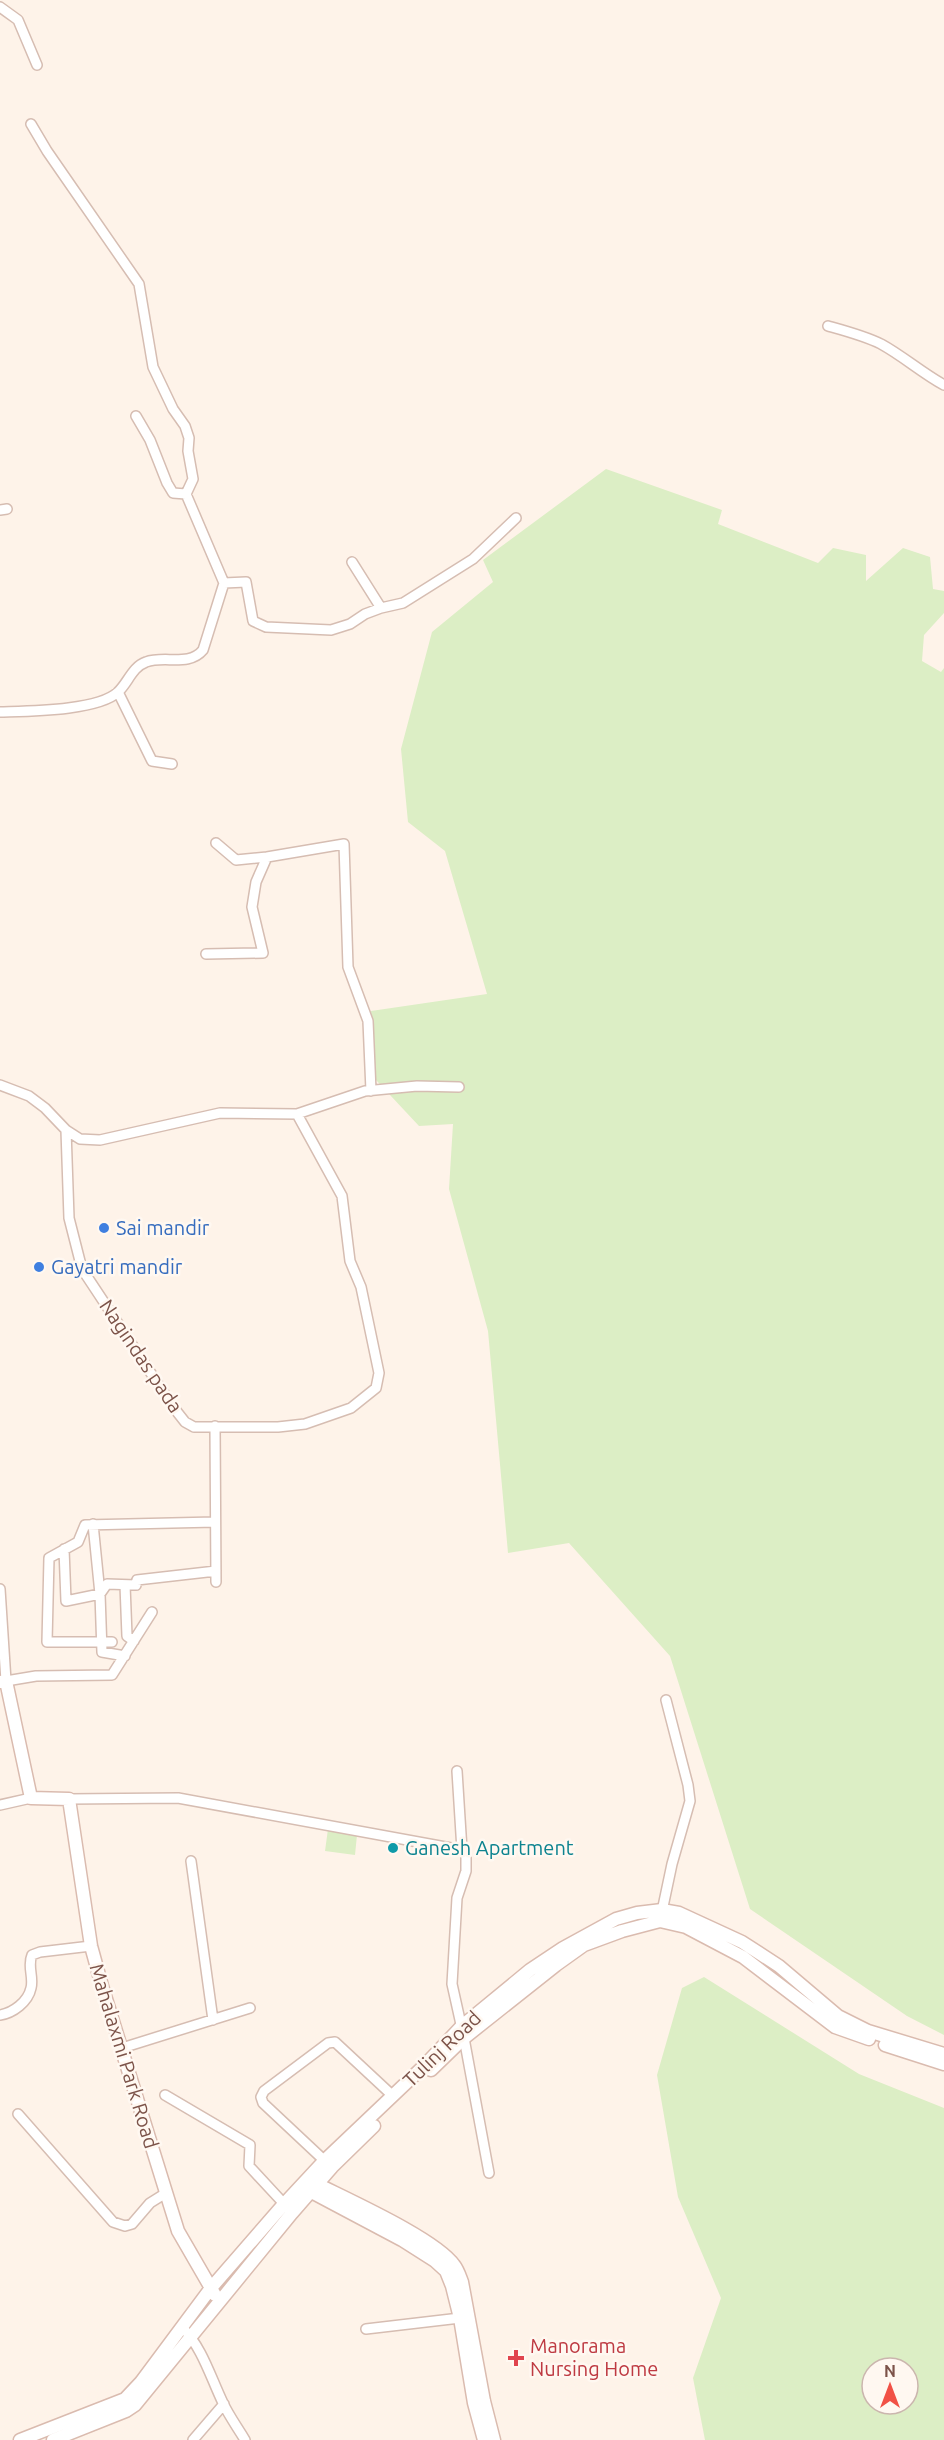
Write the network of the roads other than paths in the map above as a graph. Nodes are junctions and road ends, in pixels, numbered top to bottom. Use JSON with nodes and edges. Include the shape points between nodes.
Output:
{"nodes":[{"id":1,"x":0,"y":7,"type":"edge"},
{"id":2,"x":37,"y":65,"type":"dead end"},
{"id":3,"x":31,"y":124,"type":"dead end"},
{"id":4,"x":828,"y":326,"type":"dead end"},
{"id":5,"x":944,"y":385,"type":"edge"},
{"id":6,"x":136,"y":416,"type":"dead end"},
{"id":7,"x":186,"y":494,"type":"junction"},
{"id":8,"x":516,"y":518,"type":"dead end"},
{"id":9,"x":351,"y":562,"type":"dead end"},
{"id":10,"x":224,"y":582,"type":"junction"},
{"id":11,"x":381,"y":608,"type":"junction"},
{"id":12,"x":118,"y":692,"type":"junction"},
{"id":13,"x":0,"y":712,"type":"edge"},
{"id":14,"x":172,"y":764,"type":"dead end"},
{"id":15,"x":216,"y":843,"type":"dead end"},
{"id":16,"x":267,"y":856,"type":"junction"},
{"id":17,"x":206,"y":954,"type":"dead end"},
{"id":18,"x":0,"y":1085,"type":"edge"},
{"id":19,"x":459,"y":1087,"type":"dead end"},
{"id":20,"x":370,"y":1091,"type":"junction"},
{"id":21,"x":297,"y":1114,"type":"junction"},
{"id":22,"x":66,"y":1130,"type":"junction"},
{"id":23,"x":215,"y":1426,"type":"junction"},
{"id":24,"x":215,"y":1522,"type":"junction"},
{"id":25,"x":93,"y":1524,"type":"junction"},
{"id":26,"x":64,"y":1549,"type":"junction"},
{"id":27,"x":216,"y":1571,"type":"junction"},
{"id":28,"x":216,"y":1582,"type":"dead end"},
{"id":29,"x":125,"y":1585,"type":"junction"},
{"id":30,"x":0,"y":1589,"type":"edge"},
{"id":31,"x":100,"y":1594,"type":"junction"},
{"id":32,"x":152,"y":1612,"type":"dead end"},
{"id":33,"x":134,"y":1641,"type":"junction"},
{"id":34,"x":107,"y":1642,"type":"junction"},
{"id":35,"x":125,"y":1656,"type":"junction"},
{"id":36,"x":3,"y":1682,"type":"edge"},
{"id":37,"x":666,"y":1700,"type":"dead end"},
{"id":38,"x":458,"y":1771,"type":"dead end"},
{"id":39,"x":31,"y":1798,"type":"junction"},
{"id":40,"x":69,"y":1799,"type":"junction"},
{"id":41,"x":0,"y":1805,"type":"edge"},
{"id":42,"x":462,"y":1850,"type":"junction"},
{"id":43,"x":191,"y":1861,"type":"dead end"},
{"id":44,"x":661,"y":1915,"type":"junction"},
{"id":45,"x":91,"y":1946,"type":"junction"},
{"id":46,"x":250,"y":2008,"type":"dead end"},
{"id":47,"x":0,"y":2015,"type":"edge"},
{"id":48,"x":213,"y":2020,"type":"junction"},
{"id":49,"x":463,"y":2032,"type":"junction"},
{"id":50,"x":122,"y":2048,"type":"junction"},
{"id":51,"x":944,"y":2054,"type":"edge"},
{"id":52,"x":944,"y":2064,"type":"edge"},
{"id":53,"x":165,"y":2095,"type":"dead end"},
{"id":54,"x":393,"y":2096,"type":"junction"},
{"id":55,"x":18,"y":2114,"type":"dead end"},
{"id":56,"x":328,"y":2164,"type":"junction"},
{"id":57,"x":489,"y":2173,"type":"dead end"},
{"id":58,"x":309,"y":2186,"type":"junction"},
{"id":59,"x":166,"y":2193,"type":"junction"},
{"id":60,"x":288,"y":2209,"type":"junction"},
{"id":61,"x":212,"y":2288,"type":"junction"},
{"id":62,"x":219,"y":2301,"type":"junction"},
{"id":63,"x":459,"y":2318,"type":"junction"},
{"id":64,"x":182,"y":2327,"type":"junction"},
{"id":65,"x":366,"y":2329,"type":"dead end"},
{"id":66,"x":192,"y":2338,"type":"junction"},
{"id":67,"x":472,"y":2355,"type":"junction"},
{"id":68,"x":224,"y":2404,"type":"junction"},
{"id":69,"x":20,"y":2440,"type":"edge"},
{"id":70,"x":52,"y":2440,"type":"edge"},
{"id":71,"x":193,"y":2440,"type":"edge"},
{"id":72,"x":245,"y":2440,"type":"edge"},
{"id":73,"x":484,"y":2440,"type":"edge"},
{"id":74,"x":494,"y":2440,"type":"edge"}],
"edges":[{"from":1,"to":2,"type":"street","via":[[18,20]]},
{"from":3,"to":7,"type":"street","via":[[139,284],[153,367],[189,438],[193,479]]},
{"from":4,"to":5,"type":"street","via":[[880,344]]},
{"from":6,"to":7,"type":"street","via":[[173,493]]},
{"from":7,"to":10,"type":"street"},
{"from":8,"to":11,"type":"street","via":[[473,559],[431,587],[403,603]]},
{"from":9,"to":11,"type":"street"},
{"from":10,"to":11,"type":"street","via":[[246,582],[253,621],[266,627],[331,630]]},
{"from":10,"to":12,"type":"street","via":[[198,656],[145,662]]},
{"from":12,"to":13,"type":"street","via":[[104,700],[51,711]]},
{"from":12,"to":14,"type":"street","via":[[152,761]]},
{"from":15,"to":16,"type":"street","via":[[236,860]]},
{"from":16,"to":17,"type":"street","via":[[256,882],[252,907],[263,953]]},
{"from":16,"to":20,"type":"street","via":[[344,844],[348,967],[368,1021]]},
{"from":18,"to":22,"type":"street","via":[[29,1096]]},
{"from":19,"to":20,"type":"street"},
{"from":20,"to":21,"type":"street"},
{"from":21,"to":22,"type":"street","via":[[220,1113],[100,1140],[80,1139]]},
{"from":21,"to":23,"type":"street","name":"Nagindas pada","via":[[342,1196],[350,1261],[361,1287],[379,1372],[376,1388],[351,1408],[305,1424]]},
{"from":22,"to":23,"type":"street","name":"Nagindas pada","via":[[69,1218],[82,1269],[185,1422],[194,1427]]},
{"from":23,"to":24,"type":"street"},
{"from":24,"to":25,"type":"street"},
{"from":24,"to":27,"type":"street"},
{"from":25,"to":26,"type":"street","via":[[85,1524],[78,1542]]},
{"from":25,"to":31,"type":"street"},
{"from":26,"to":31,"type":"street","via":[[66,1601]]},
{"from":26,"to":34,"type":"street","via":[[49,1558],[47,1642]]},
{"from":27,"to":28,"type":"street"},
{"from":27,"to":29,"type":"street","via":[[137,1580],[136,1585]]},
{"from":29,"to":31,"type":"street","via":[[107,1584]]},
{"from":29,"to":33,"type":"street","via":[[127,1636]]},
{"from":30,"to":36,"type":"street"},
{"from":31,"to":34,"type":"street"},
{"from":32,"to":33,"type":"street"},
{"from":33,"to":35,"type":"street"},
{"from":34,"to":35,"type":"street","via":[[102,1652]]},
{"from":35,"to":36,"type":"street","via":[[112,1675],[36,1676]]},
{"from":36,"to":39,"type":"main road"},
{"from":37,"to":44,"type":"street","via":[[690,1802]]},
{"from":38,"to":42,"type":"street"},
{"from":39,"to":40,"type":"main road"},
{"from":39,"to":41,"type":"street"},
{"from":40,"to":42,"type":"street","via":[[178,1798]]},
{"from":40,"to":45,"type":"main road","name":"Mahalaxmi Park Road"},
{"from":42,"to":49,"type":"street","via":[[466,1854],[466,1871],[457,1898],[451,1975]]},
{"from":43,"to":48,"type":"street"},
{"from":44,"to":49,"type":"main road","name":"Tulinj Road","via":[[584,1945]]},
{"from":44,"to":51,"type":"main road","via":[[679,1913],[742,1942],[779,1966],[838,2016],[868,2031]]},
{"from":44,"to":52,"type":"main road","name":"Tulinj Road","via":[[743,1957],[835,2027]]},
{"from":45,"to":47,"type":"street","via":[[32,1955],[31,1989],[22,2004]]},
{"from":45,"to":50,"type":"main road","name":"Mahalaxmi Park Road"},
{"from":46,"to":48,"type":"street"},
{"from":48,"to":50,"type":"street"},
{"from":49,"to":54,"type":"main road","name":"Tulinj Road"},
{"from":49,"to":56,"type":"main road","name":"Tulinj Road"},
{"from":49,"to":57,"type":"street"},
{"from":50,"to":59,"type":"main road","name":"Mahalaxmi Park Road"},
{"from":53,"to":60,"type":"street","via":[[250,2145],[249,2166]]},
{"from":54,"to":56,"type":"main road","name":"Tulinj Road"},
{"from":54,"to":56,"type":"street","via":[[335,2042],[328,2043],[264,2091],[262,2103]]},
{"from":55,"to":59,"type":"street","via":[[113,2222],[132,2224],[150,2203]]},
{"from":56,"to":58,"type":"main road","name":"Tulinj Road"},
{"from":58,"to":60,"type":"main road","name":"Tulinj Road"},
{"from":58,"to":63,"type":"main road","via":[[435,2261],[446,2271]]},
{"from":58,"to":67,"type":"main road","via":[[408,2231],[454,2265],[462,2282]]},
{"from":59,"to":61,"type":"main road","name":"Mahalaxmi Park Road","via":[[178,2231]]},
{"from":60,"to":61,"type":"main road","name":"Tulinj Road"},
{"from":60,"to":62,"type":"main road","name":"Tulinj Road"},
{"from":61,"to":62,"type":"main road","name":"Mahalaxmi Park Road"},
{"from":61,"to":64,"type":"main road","name":"Tulinj Road"},
{"from":62,"to":66,"type":"main road","name":"Tulinj Road"},
{"from":63,"to":65,"type":"street"},
{"from":63,"to":67,"type":"main road"},
{"from":64,"to":66,"type":"street"},
{"from":64,"to":69,"type":"main road","name":"Tulinj Road","via":[[125,2399]]},
{"from":66,"to":68,"type":"street"},
{"from":66,"to":70,"type":"main road","name":"Tulinj Road","via":[[126,2412]]},
{"from":67,"to":73,"type":"main road","via":[[474,2403]]},
{"from":67,"to":74,"type":"main road"},
{"from":68,"to":71,"type":"street"},
{"from":68,"to":72,"type":"street"}]}
